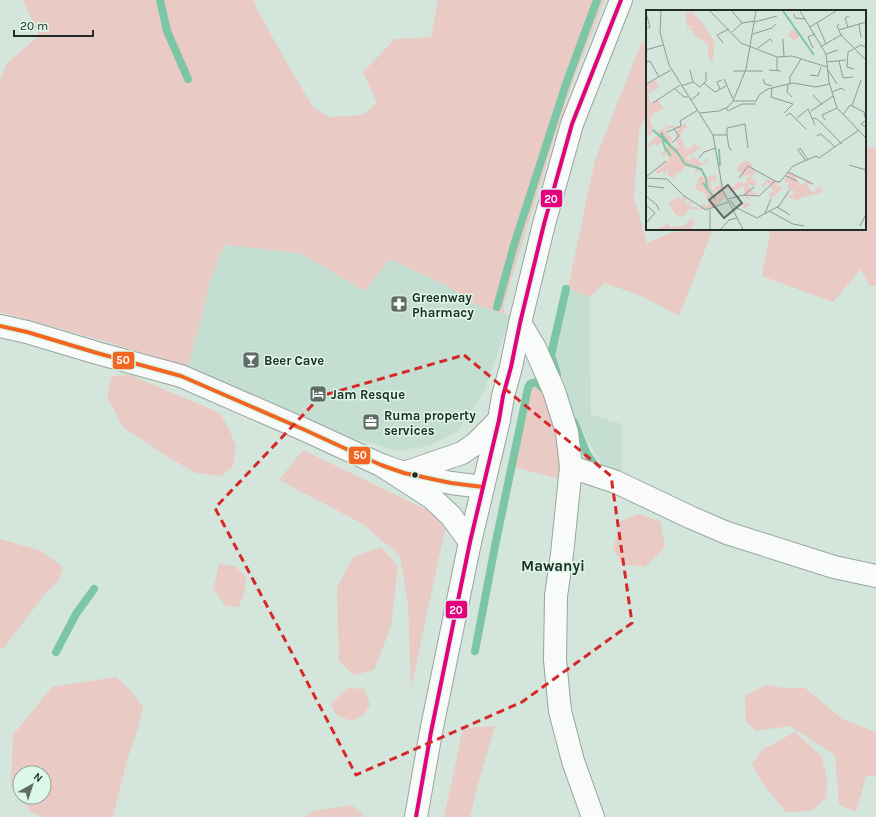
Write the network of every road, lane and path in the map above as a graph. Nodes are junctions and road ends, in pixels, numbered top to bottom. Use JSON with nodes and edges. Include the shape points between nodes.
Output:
{"nodes":[{"id":1,"x":621,"y":0,"type":"edge"},
{"id":2,"x":520,"y":323,"type":"junction"},
{"id":3,"x":0,"y":326,"type":"edge"},
{"id":4,"x":500,"y":420,"type":"junction"},
{"id":5,"x":381,"y":465,"type":"junction"},
{"id":6,"x":571,"y":467,"type":"junction"},
{"id":7,"x":404,"y":472,"type":"junction"},
{"id":8,"x":483,"y":487,"type":"junction"},
{"id":9,"x":470,"y":542,"type":"junction"},
{"id":10,"x":876,"y":576,"type":"edge"},
{"id":11,"x":416,"y":817,"type":"edge"},
{"id":12,"x":593,"y":817,"type":"edge"}],
"edges":[{"from":1,"to":2,"type":"street","via":[[572,124]]},
{"from":2,"to":4,"type":"street"},
{"from":2,"to":6,"type":"street","via":[[535,348],[554,391],[567,432]]},
{"from":3,"to":5,"type":"street","via":[[181,376]]},
{"from":4,"to":7,"type":"street","via":[[462,453]]},
{"from":4,"to":8,"type":"street"},
{"from":5,"to":7,"type":"street"},
{"from":5,"to":9,"type":"street","via":[[432,498],[451,516]]},
{"from":6,"to":10,"type":"street","via":[[616,482],[727,533],[827,565]]},
{"from":6,"to":12,"type":"street","via":[[556,596],[555,660],[560,711],[573,761]]},
{"from":7,"to":8,"type":"street","via":[[451,483]]},
{"from":8,"to":9,"type":"street"},
{"from":9,"to":11,"type":"street"}]}
